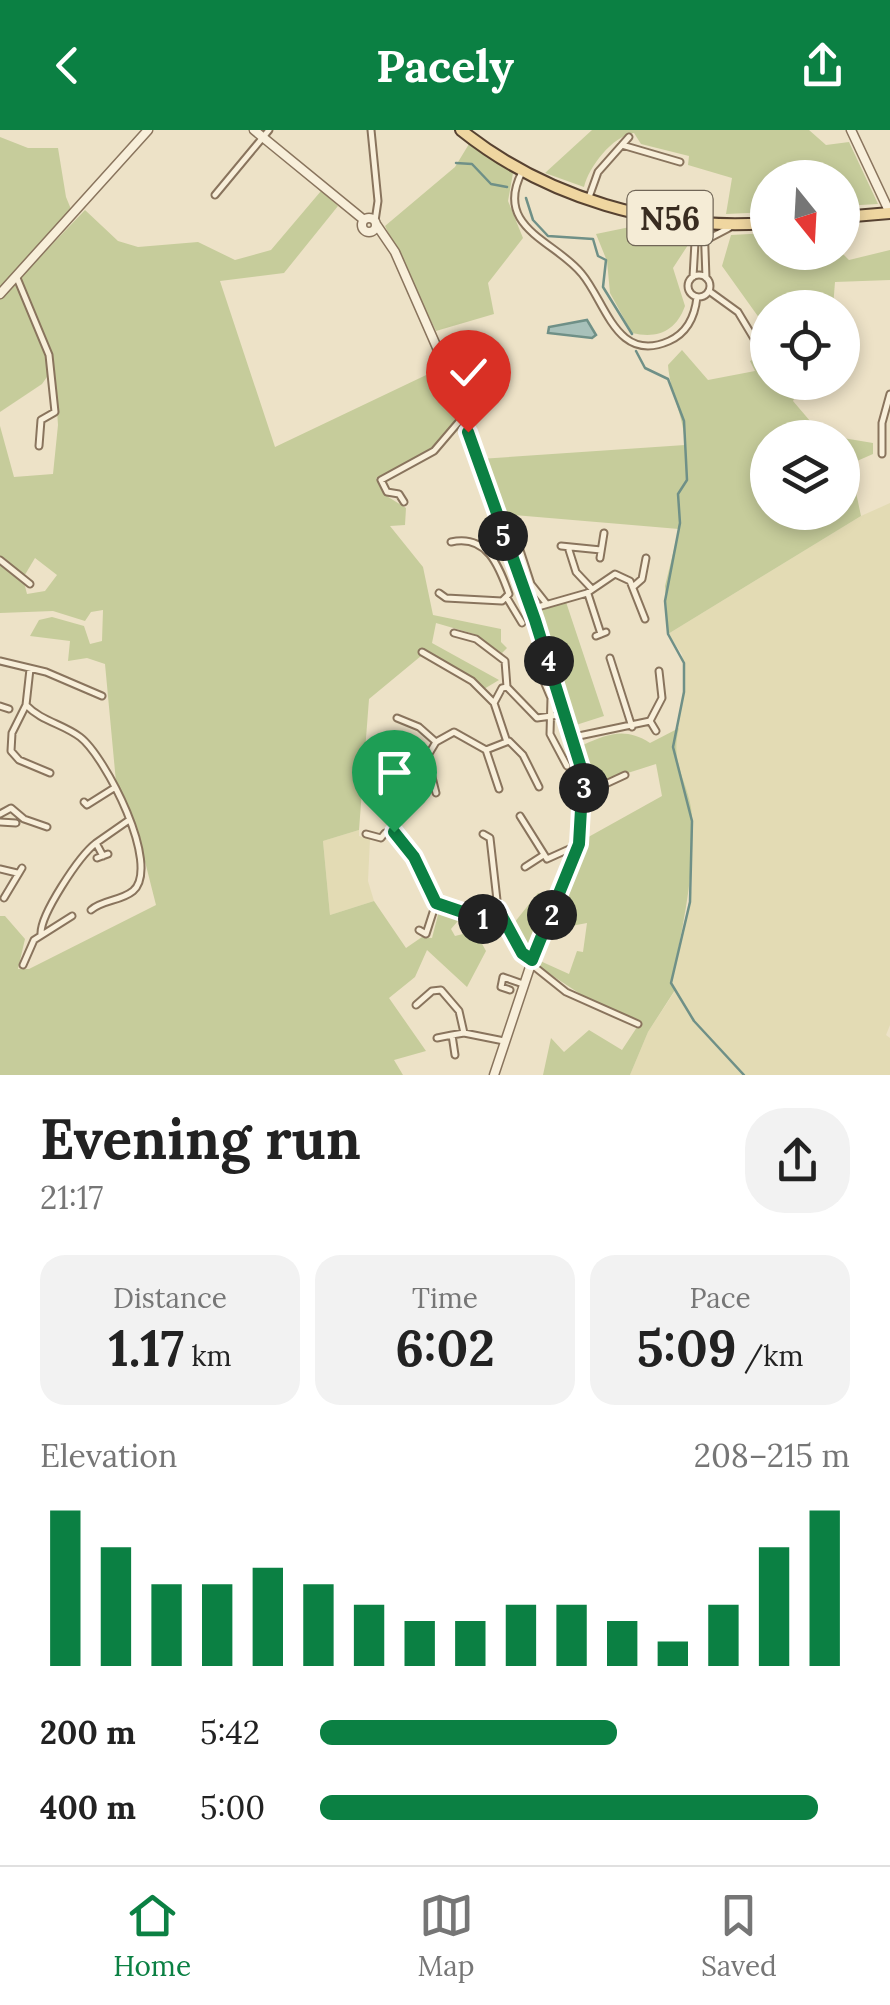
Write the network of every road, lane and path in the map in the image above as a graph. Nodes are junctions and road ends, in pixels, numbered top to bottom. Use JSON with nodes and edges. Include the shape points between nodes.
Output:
{"nodes":[{"id":1,"x":148,"y":130,"type":"edge"},
{"id":2,"x":254,"y":130,"type":"edge"},
{"id":3,"x":371,"y":130,"type":"edge"},
{"id":4,"x":461,"y":130,"type":"edge"},
{"id":5,"x":852,"y":130,"type":"edge"},
{"id":6,"x":266,"y":134,"type":"edge"},
{"id":7,"x":628,"y":137,"type":"dead end"},
{"id":8,"x":622,"y":145,"type":"junction"},
{"id":9,"x":680,"y":162,"type":"dead end"},
{"id":10,"x":522,"y":172,"type":"junction"},
{"id":11,"x":214,"y":195,"type":"dead end"},
{"id":12,"x":588,"y":200,"type":"junction"},
{"id":13,"x":890,"y":213,"type":"edge"},
{"id":14,"x":860,"y":216,"type":"edge"},
{"id":15,"x":372,"y":221,"type":"junction"},
{"id":16,"x":700,"y":222,"type":"junction"},
{"id":17,"x":750,"y":224,"type":"edge"},
{"id":18,"x":739,"y":225,"type":"junction"},
{"id":19,"x":706,"y":240,"type":"junction"},
{"id":20,"x":694,"y":277,"type":"junction"},
{"id":21,"x":17,"y":278,"type":"junction"},
{"id":22,"x":706,"y":278,"type":"junction"},
{"id":23,"x":709,"y":291,"type":"junction"},
{"id":24,"x":0,"y":294,"type":"edge"},
{"id":25,"x":697,"y":297,"type":"junction"},
{"id":26,"x":750,"y":332,"type":"edge"},
{"id":27,"x":890,"y":394,"type":"edge"},
{"id":28,"x":463,"y":417,"type":"junction"},
{"id":29,"x":40,"y":446,"type":"dead end"},
{"id":30,"x":882,"y":454,"type":"dead end"},
{"id":31,"x":404,"y":502,"type":"dead end"},
{"id":32,"x":604,"y":533,"type":"dead end"},
{"id":33,"x":510,"y":536,"type":"dead end"},
{"id":34,"x":451,"y":542,"type":"dead end"},
{"id":35,"x":561,"y":546,"type":"dead end"},
{"id":36,"x":569,"y":550,"type":"junction"},
{"id":37,"x":646,"y":558,"type":"dead end"},
{"id":38,"x":0,"y":560,"type":"edge"},
{"id":39,"x":516,"y":568,"type":"junction"},
{"id":40,"x":500,"y":573,"type":"junction"},
{"id":41,"x":30,"y":584,"type":"dead end"},
{"id":42,"x":634,"y":586,"type":"junction"},
{"id":43,"x":590,"y":591,"type":"junction"},
{"id":44,"x":439,"y":593,"type":"dead end"},
{"id":45,"x":508,"y":598,"type":"junction"},
{"id":46,"x":546,"y":603,"type":"junction"},
{"id":47,"x":531,"y":609,"type":"junction"},
{"id":48,"x":645,"y":619,"type":"dead end"},
{"id":49,"x":522,"y":623,"type":"dead end"},
{"id":50,"x":454,"y":633,"type":"dead end"},
{"id":51,"x":601,"y":634,"type":"dead end"},
{"id":52,"x":422,"y":652,"type":"dead end"},
{"id":53,"x":610,"y":658,"type":"dead end"},
{"id":54,"x":0,"y":662,"type":"edge"},
{"id":55,"x":538,"y":665,"type":"dead end"},
{"id":56,"x":30,"y":667,"type":"junction"},
{"id":57,"x":659,"y":670,"type":"dead end"},
{"id":58,"x":508,"y":687,"type":"junction"},
{"id":59,"x":102,"y":696,"type":"dead end"},
{"id":60,"x":494,"y":703,"type":"junction"},
{"id":61,"x":26,"y":705,"type":"junction"},
{"id":62,"x":0,"y":706,"type":"edge"},
{"id":63,"x":9,"y":709,"type":"dead end"},
{"id":64,"x":566,"y":714,"type":"junction"},
{"id":65,"x":397,"y":718,"type":"dead end"},
{"id":66,"x":551,"y":718,"type":"junction"},
{"id":67,"x":650,"y":722,"type":"junction"},
{"id":68,"x":632,"y":727,"type":"junction"},
{"id":69,"x":656,"y":731,"type":"dead end"},
{"id":70,"x":574,"y":737,"type":"junction"},
{"id":71,"x":506,"y":739,"type":"junction"},
{"id":72,"x":436,"y":742,"type":"junction"},
{"id":73,"x":486,"y":750,"type":"junction"},
{"id":74,"x":427,"y":757,"type":"junction"},
{"id":75,"x":566,"y":766,"type":"dead end"},
{"id":76,"x":50,"y":773,"type":"dead end"},
{"id":77,"x":625,"y":776,"type":"dead end"},
{"id":78,"x":539,"y":786,"type":"dead end"},
{"id":79,"x":114,"y":788,"type":"junction"},
{"id":80,"x":499,"y":790,"type":"dead end"},
{"id":81,"x":436,"y":793,"type":"dead end"},
{"id":82,"x":584,"y":794,"type":"junction"},
{"id":83,"x":84,"y":802,"type":"dead end"},
{"id":84,"x":388,"y":802,"type":"dead end"},
{"id":85,"x":520,"y":816,"type":"dead end"},
{"id":86,"x":0,"y":818,"type":"edge"},
{"id":87,"x":129,"y":820,"type":"junction"},
{"id":88,"x":11,"y":822,"type":"dead end"},
{"id":89,"x":47,"y":826,"type":"dead end"},
{"id":90,"x":366,"y":834,"type":"dead end"},
{"id":91,"x":483,"y":834,"type":"dead end"},
{"id":92,"x":96,"y":843,"type":"junction"},
{"id":93,"x":579,"y":844,"type":"junction"},
{"id":94,"x":103,"y":856,"type":"dead end"},
{"id":95,"x":542,"y":856,"type":"junction"},
{"id":96,"x":525,"y":867,"type":"dead end"},
{"id":97,"x":0,"y":869,"type":"edge"},
{"id":98,"x":4,"y":898,"type":"dead end"},
{"id":99,"x":436,"y":903,"type":"junction"},
{"id":100,"x":498,"y":909,"type":"junction"},
{"id":101,"x":91,"y":910,"type":"dead end"},
{"id":102,"x":72,"y":916,"type":"dead end"},
{"id":103,"x":419,"y":930,"type":"dead end"},
{"id":104,"x":42,"y":934,"type":"junction"},
{"id":105,"x":531,"y":962,"type":"junction"},
{"id":106,"x":24,"y":965,"type":"dead end"},
{"id":107,"x":523,"y":984,"type":"junction"},
{"id":108,"x":510,"y":990,"type":"dead end"},
{"id":109,"x":416,"y":1004,"type":"dead end"},
{"id":110,"x":638,"y":1024,"type":"dead end"},
{"id":111,"x":464,"y":1033,"type":"junction"},
{"id":112,"x":452,"y":1036,"type":"junction"},
{"id":113,"x":437,"y":1038,"type":"dead end"},
{"id":114,"x":504,"y":1041,"type":"junction"},
{"id":115,"x":452,"y":1052,"type":"dead end"},
{"id":116,"x":494,"y":1075,"type":"edge"}],
"edges":[{"from":1,"to":21,"type":"street"},
{"from":2,"to":6,"type":"street"},
{"from":3,"to":15,"type":"street"},
{"from":4,"to":10,"type":"main road","number":"N56"},
{"from":5,"to":13,"type":"street"},
{"from":6,"to":11,"type":"street"},
{"from":6,"to":15,"type":"street"},
{"from":7,"to":8,"type":"street"},
{"from":8,"to":9,"type":"street"},
{"from":8,"to":12,"type":"street","via":[[598,172]]},
{"from":10,"to":12,"type":"main road","number":"N56"},
{"from":10,"to":25,"type":"street","via":[[514,192],[524,224],[578,268],[625,338],[655,345],[676,337],[689,324]]},
{"from":12,"to":16,"type":"main road","number":"N56"},
{"from":13,"to":14,"type":"main road"},
{"from":15,"to":28,"type":"street","via":[[391,244]]},
{"from":16,"to":18,"type":"main road","number":"N56"},
{"from":16,"to":19,"type":"street"},
{"from":16,"to":20,"type":"street"},
{"from":17,"to":18,"type":"main road","number":"N56"},
{"from":18,"to":19,"type":"street"},
{"from":19,"to":22,"type":"street"},
{"from":20,"to":22,"type":"street"},
{"from":20,"to":25,"type":"street","via":[[689,290]]},
{"from":21,"to":24,"type":"street"},
{"from":21,"to":29,"type":"street","via":[[50,355],[55,412],[41,420]]},
{"from":22,"to":23,"type":"street"},
{"from":23,"to":25,"type":"street"},
{"from":23,"to":26,"type":"street","via":[[738,312]]},
{"from":27,"to":30,"type":"street"},
{"from":28,"to":31,"type":"street","via":[[434,451],[381,480]]},
{"from":28,"to":39,"type":"street"},
{"from":32,"to":36,"type":"street","via":[[601,554]]},
{"from":33,"to":46,"type":"street"},
{"from":34,"to":40,"type":"street","via":[[490,549]]},
{"from":35,"to":36,"type":"street"},
{"from":36,"to":43,"type":"street"},
{"from":37,"to":42,"type":"street"},
{"from":38,"to":41,"type":"street"},
{"from":39,"to":40,"type":"street"},
{"from":39,"to":47,"type":"street"},
{"from":40,"to":45,"type":"street"},
{"from":42,"to":43,"type":"street","via":[[616,574]]},
{"from":42,"to":48,"type":"street"},
{"from":43,"to":46,"type":"street"},
{"from":43,"to":51,"type":"street"},
{"from":44,"to":45,"type":"street"},
{"from":45,"to":49,"type":"street"},
{"from":46,"to":47,"type":"street"},
{"from":47,"to":64,"type":"street"},
{"from":50,"to":58,"type":"street","via":[[476,639],[505,661]]},
{"from":52,"to":60,"type":"street","via":[[472,681]]},
{"from":53,"to":68,"type":"street"},
{"from":54,"to":56,"type":"street"},
{"from":55,"to":66,"type":"street"},
{"from":56,"to":59,"type":"street"},
{"from":56,"to":61,"type":"street"},
{"from":57,"to":67,"type":"street","via":[[662,698]]},
{"from":58,"to":60,"type":"street"},
{"from":58,"to":66,"type":"street","via":[[531,715]]},
{"from":60,"to":71,"type":"street"},
{"from":61,"to":76,"type":"street","via":[[11,751]]},
{"from":61,"to":79,"type":"street","via":[[80,737]]},
{"from":62,"to":63,"type":"street"},
{"from":64,"to":66,"type":"street"},
{"from":64,"to":70,"type":"street"},
{"from":65,"to":72,"type":"street"},
{"from":66,"to":75,"type":"street","via":[[550,734]]},
{"from":67,"to":68,"type":"street"},
{"from":67,"to":69,"type":"street"},
{"from":68,"to":70,"type":"street"},
{"from":70,"to":82,"type":"street"},
{"from":71,"to":73,"type":"street"},
{"from":71,"to":78,"type":"street"},
{"from":72,"to":73,"type":"street","via":[[454,732]]},
{"from":72,"to":74,"type":"street"},
{"from":73,"to":80,"type":"street"},
{"from":74,"to":81,"type":"street"},
{"from":74,"to":84,"type":"street","via":[[400,758],[388,767]]},
{"from":77,"to":82,"type":"street"},
{"from":79,"to":83,"type":"street"},
{"from":79,"to":87,"type":"street"},
{"from":82,"to":93,"type":"street"},
{"from":85,"to":95,"type":"street"},
{"from":86,"to":88,"type":"street"},
{"from":86,"to":89,"type":"street","via":[[11,808]]},
{"from":87,"to":92,"type":"street"},
{"from":87,"to":101,"type":"street","via":[[143,873],[134,890]]},
{"from":90,"to":99,"type":"street","via":[[400,836]]},
{"from":91,"to":100,"type":"street","via":[[493,849]]},
{"from":92,"to":94,"type":"street"},
{"from":92,"to":104,"type":"street","via":[[74,864]]},
{"from":93,"to":95,"type":"street"},
{"from":93,"to":105,"type":"street"},
{"from":95,"to":96,"type":"street"},
{"from":97,"to":98,"type":"street","via":[[19,870]]},
{"from":99,"to":100,"type":"street","via":[[486,920]]},
{"from":99,"to":103,"type":"street","via":[[429,930]]},
{"from":100,"to":105,"type":"street"},
{"from":102,"to":104,"type":"street"},
{"from":104,"to":106,"type":"street"},
{"from":105,"to":107,"type":"street"},
{"from":105,"to":110,"type":"street","via":[[566,992]]},
{"from":107,"to":108,"type":"street","via":[[504,974],[500,984]]},
{"from":107,"to":114,"type":"street"},
{"from":109,"to":111,"type":"street","via":[[434,990],[444,992],[459,1010]]},
{"from":111,"to":112,"type":"street"},
{"from":111,"to":114,"type":"street"},
{"from":112,"to":113,"type":"street"},
{"from":112,"to":115,"type":"street"},
{"from":114,"to":116,"type":"street"}]}
